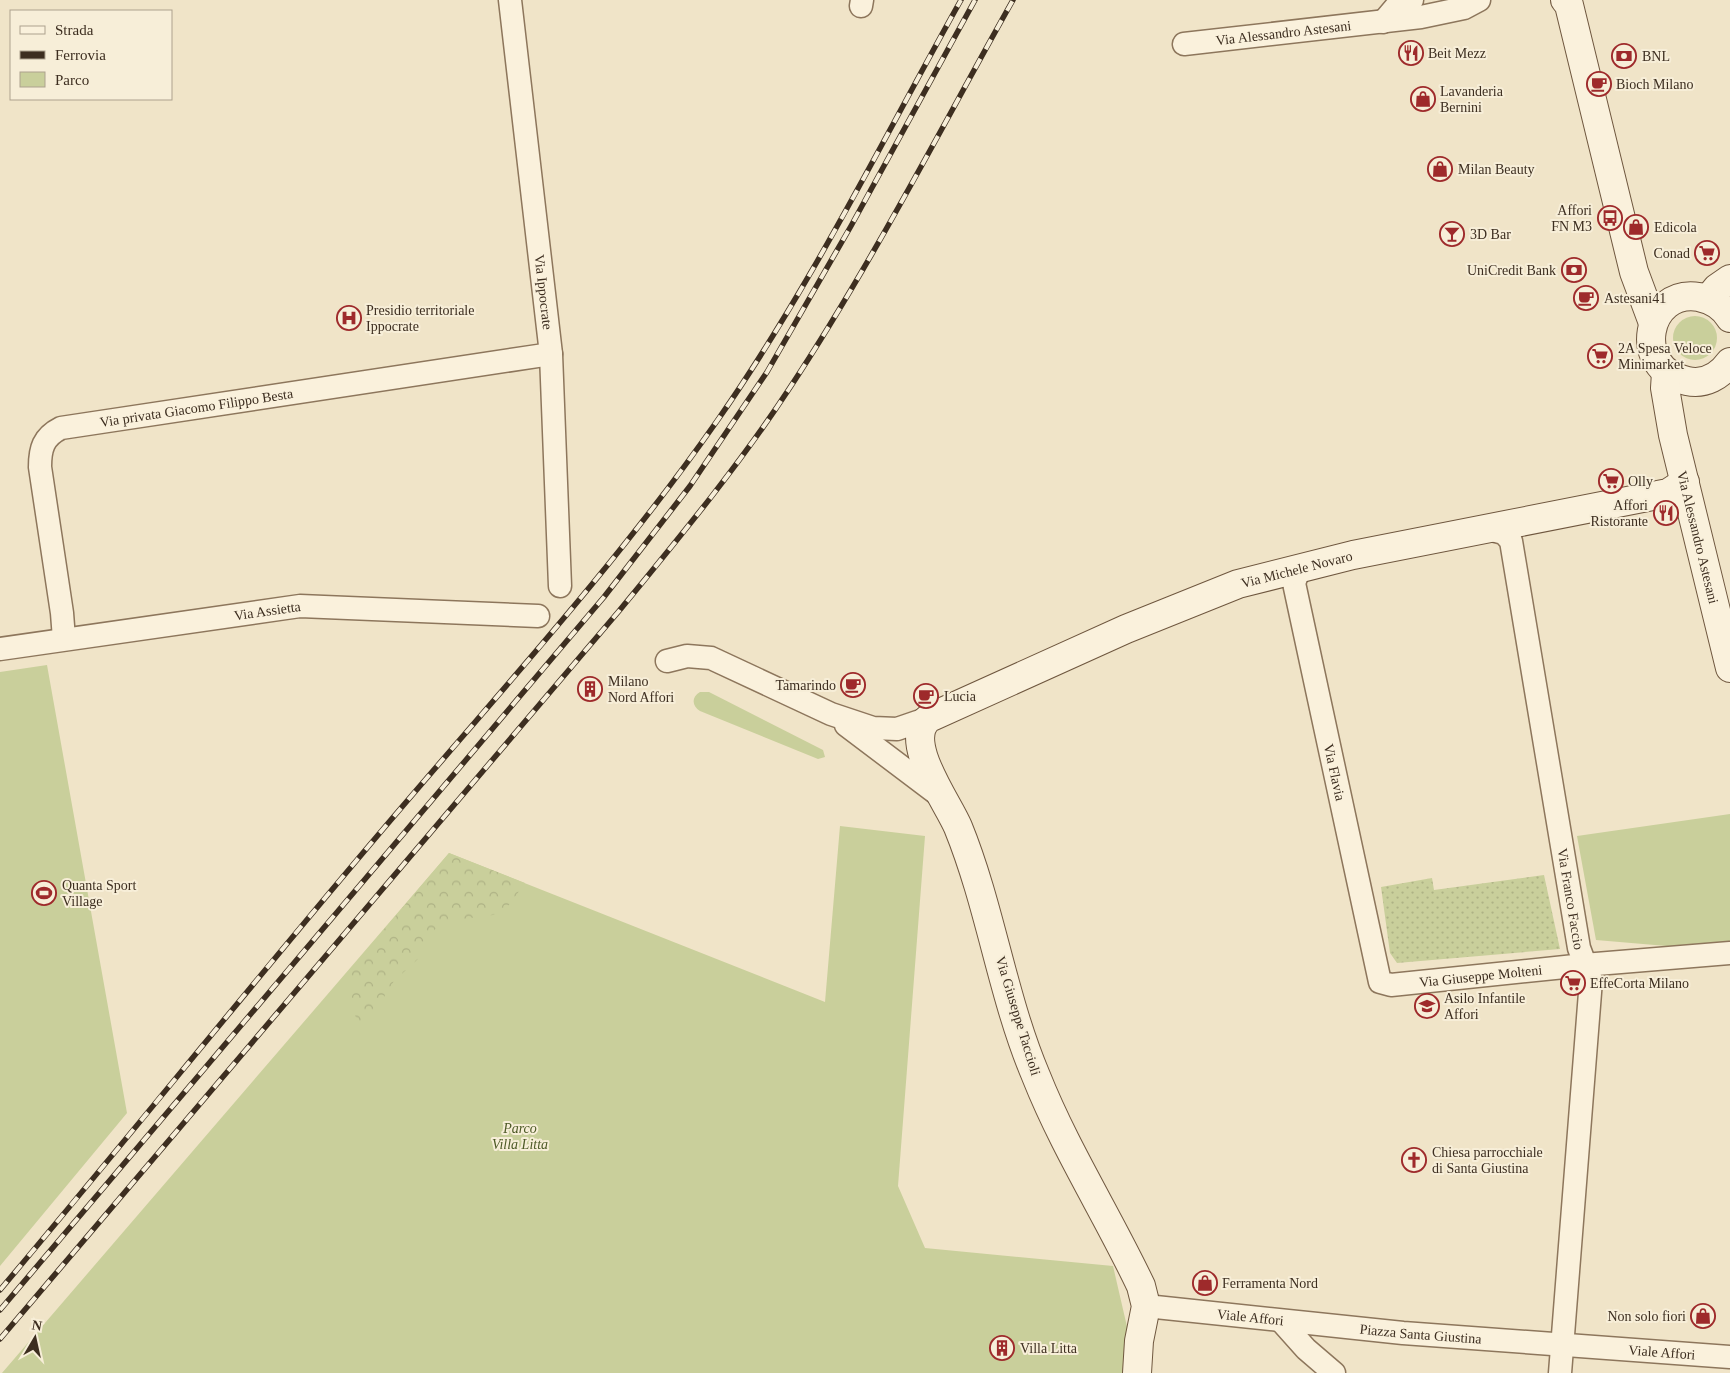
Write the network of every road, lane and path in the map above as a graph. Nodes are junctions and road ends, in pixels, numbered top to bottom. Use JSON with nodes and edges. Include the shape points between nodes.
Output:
{"nodes":[{"id":1,"x":510,"y":0,"type":"edge"},
{"id":2,"x":1412,"y":0,"type":"edge"},
{"id":3,"x":1479,"y":0,"type":"edge"},
{"id":4,"x":1550,"y":0,"type":"edge"},
{"id":5,"x":1565,"y":0,"type":"edge"},
{"id":6,"x":1383,"y":22,"type":"junction"},
{"id":7,"x":1574,"y":30,"type":"junction"},
{"id":8,"x":1184,"y":44,"type":"dead end"},
{"id":9,"x":1632,"y":263,"type":"junction"},
{"id":10,"x":1730,"y":279,"type":"edge"},
{"id":11,"x":1676,"y":300,"type":"junction"},
{"id":12,"x":1724,"y":309,"type":"edge"},
{"id":13,"x":1654,"y":323,"type":"junction"},
{"id":14,"x":551,"y":354,"type":"junction"},
{"id":15,"x":1666,"y":373,"type":"junction"},
{"id":16,"x":1722,"y":374,"type":"edge"},
{"id":17,"x":1673,"y":435,"type":"junction"},
{"id":18,"x":1684,"y":482,"type":"junction"},
{"id":19,"x":1488,"y":529,"type":"junction"},
{"id":20,"x":1304,"y":566,"type":"junction"},
{"id":21,"x":560,"y":586,"type":"dead end"},
{"id":22,"x":538,"y":616,"type":"dead end"},
{"id":23,"x":64,"y":639,"type":"junction"},
{"id":24,"x":0,"y":649,"type":"edge"},
{"id":25,"x":1729,"y":658,"type":"edge"},
{"id":26,"x":667,"y":661,"type":"dead end"},
{"id":27,"x":831,"y":714,"type":"junction"},
{"id":28,"x":929,"y":718,"type":"junction"},
{"id":29,"x":945,"y":799,"type":"junction"},
{"id":30,"x":1730,"y":953,"type":"edge"},
{"id":31,"x":1584,"y":965,"type":"junction"},
{"id":32,"x":1380,"y":982,"type":"joint"},
{"id":33,"x":1146,"y":1306,"type":"junction"},
{"id":34,"x":1281,"y":1322,"type":"junction"},
{"id":35,"x":1562,"y":1346,"type":"junction"},
{"id":36,"x":1730,"y":1357,"type":"edge"},
{"id":37,"x":1137,"y":1373,"type":"edge"},
{"id":38,"x":1334,"y":1373,"type":"edge"},
{"id":39,"x":1560,"y":1373,"type":"edge"}],
"edges":[{"from":1,"to":14,"type":"street","name":"Via Ippocrate"},
{"from":2,"to":6,"type":"street","via":[[1400,2]]},
{"from":3,"to":6,"type":"street","name":"Via Alessandro Astesani","via":[[1464,8]]},
{"from":4,"to":7,"type":"street"},
{"from":5,"to":7,"type":"street"},
{"from":6,"to":8,"type":"street","name":"Via Alessandro Astesani"},
{"from":7,"to":9,"type":"street"},
{"from":9,"to":11,"type":"street"},
{"from":9,"to":13,"type":"street"},
{"from":10,"to":12,"type":"street","via":[[1717,288]]},
{"from":11,"to":12,"type":"street","via":[[1692,296]]},
{"from":11,"to":13,"type":"street","via":[[1659,313]]},
{"from":13,"to":15,"type":"street","via":[[1650,337],[1652,350]]},
{"from":14,"to":21,"type":"street","name":"Via Ippocrate"},
{"from":14,"to":23,"type":"street","name":"Via privata Giacomo Filippo Besta","via":[[61,428],[53,432],[41,448],[40,468]]},
{"from":15,"to":16,"type":"street","via":[[1678,380],[1691,382]]},
{"from":15,"to":17,"type":"street","name":"Via Alessandro Astesani","via":[[1665,388]]},
{"from":16,"to":17,"type":"street","via":[[1695,389]]},
{"from":17,"to":18,"type":"street","name":"Via Alessandro Astesani"},
{"from":18,"to":19,"type":"street","name":"Via Michele Novaro","via":[[1668,493]]},
{"from":18,"to":25,"type":"street","name":"Via Alessandro Astesani"},
{"from":19,"to":20,"type":"street","name":"Via Michele Novaro"},
{"from":19,"to":31,"type":"street","name":"Via Franco Faccio","via":[[1504,533],[1511,541]]},
{"from":20,"to":28,"type":"street","name":"Via Michele Novaro","via":[[1238,584],[1126,629]]},
{"from":20,"to":32,"type":"street","name":"Via Flavia","via":[[1294,583]]},
{"from":22,"to":23,"type":"street","name":"Via Assietta","via":[[300,606]]},
{"from":23,"to":24,"type":"street","name":"Via Assietta"},
{"from":26,"to":27,"type":"street","name":"Via Giuseppe Taccioli","via":[[687,656],[711,658]]},
{"from":27,"to":28,"type":"street","name":"Via Giuseppe Taccioli","via":[[860,725],[886,729]]},
{"from":27,"to":29,"type":"street","name":"Via Giuseppe Taccioli"},
{"from":28,"to":29,"type":"street","name":"Via Giuseppe Taccioli","via":[[922,726],[919,747]]},
{"from":29,"to":33,"type":"street","name":"Via Giuseppe Taccioli","via":[[958,826],[985,904],[1036,1077],[1136,1276]]},
{"from":30,"to":31,"type":"street","name":"Via Giuseppe Molteni"},
{"from":31,"to":32,"type":"street","name":"Via Giuseppe Molteni","via":[[1391,985]]},
{"from":31,"to":35,"type":"street","name":"Via Franco Faccio","via":[[1591,980]]},
{"from":33,"to":34,"type":"street","name":"Viale Affori"},
{"from":33,"to":37,"type":"street"},
{"from":34,"to":35,"type":"street","name":"Piazza Santa Giustina"},
{"from":34,"to":38,"type":"street","name":"Viale Affori"},
{"from":35,"to":36,"type":"street","name":"Viale Affori"},
{"from":35,"to":39,"type":"street","name":"Via Franco Faccio"}]}
